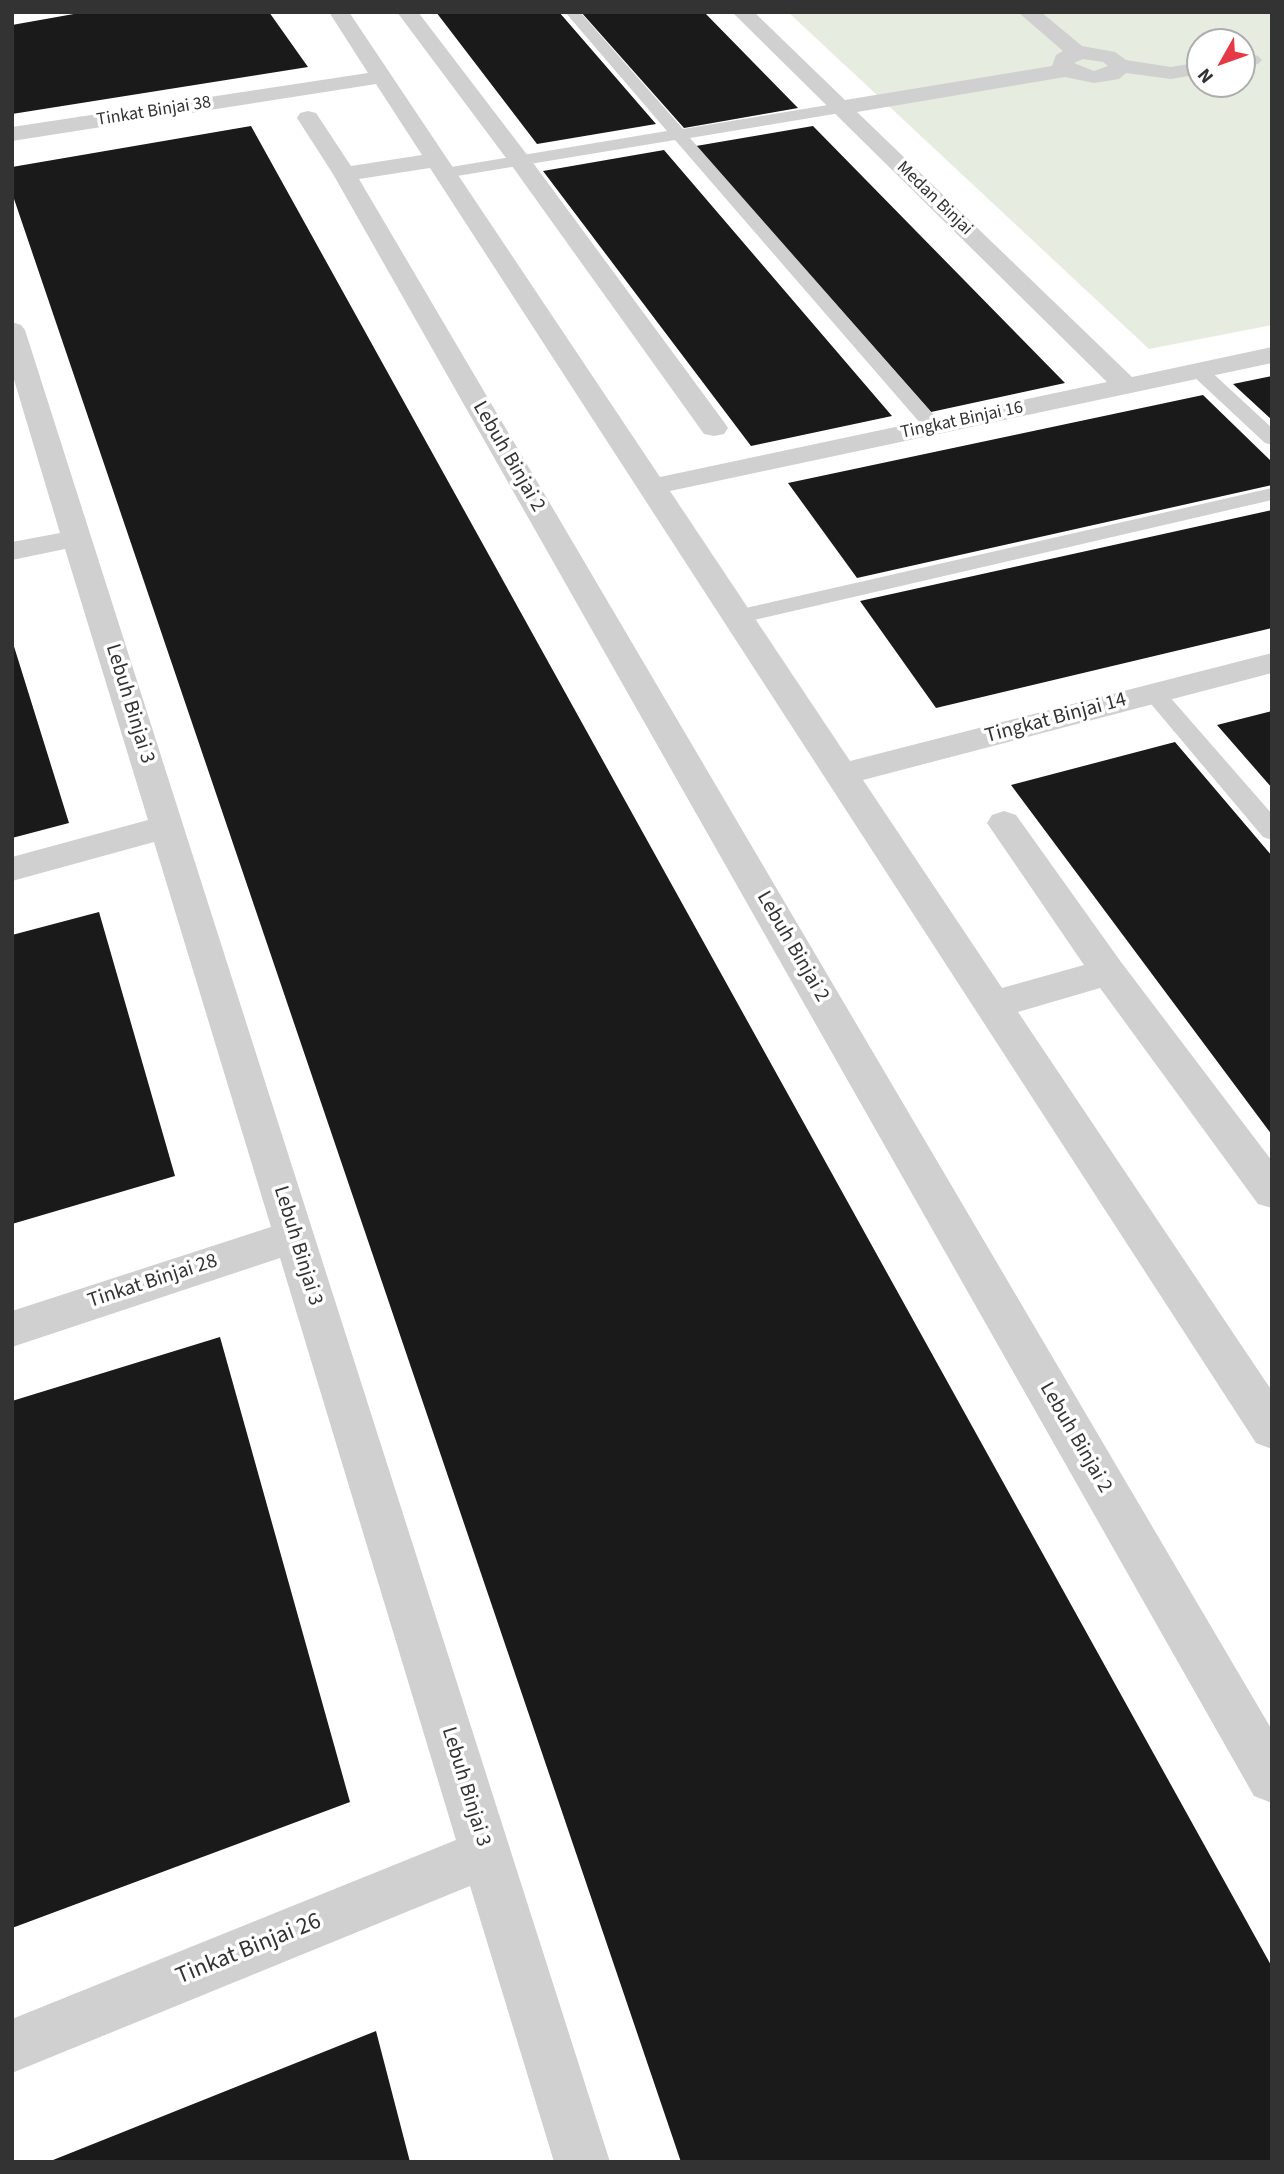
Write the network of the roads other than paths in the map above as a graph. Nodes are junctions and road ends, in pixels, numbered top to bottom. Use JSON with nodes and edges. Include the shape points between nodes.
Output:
{"nodes":[{"id":1,"x":339,"y":12,"type":"edge"},
{"id":2,"x":407,"y":12,"type":"edge"},
{"id":3,"x":572,"y":12,"type":"edge"},
{"id":4,"x":742,"y":12,"type":"edge"},
{"id":5,"x":1028,"y":12,"type":"edge"},
{"id":6,"x":1073,"y":62,"type":"junction"},
{"id":7,"x":1186,"y":70,"type":"edge"},
{"id":8,"x":382,"y":77,"type":"junction"},
{"id":9,"x":302,"y":104,"type":"junction"},
{"id":10,"x":840,"y":108,"type":"junction"},
{"id":11,"x":12,"y":134,"type":"edge"},
{"id":12,"x":680,"y":134,"type":"junction"},
{"id":13,"x":520,"y":161,"type":"junction"},
{"id":14,"x":441,"y":167,"type":"junction"},
{"id":15,"x":345,"y":174,"type":"junction"},
{"id":16,"x":12,"y":330,"type":"edge"},
{"id":17,"x":1272,"y":355,"type":"edge"},
{"id":18,"x":1199,"y":371,"type":"junction"},
{"id":19,"x":1126,"y":386,"type":"junction"},
{"id":20,"x":934,"y":427,"type":"junction"},
{"id":21,"x":715,"y":428,"type":"dead end"},
{"id":22,"x":1272,"y":439,"type":"edge"},
{"id":23,"x":652,"y":487,"type":"junction"},
{"id":24,"x":1272,"y":494,"type":"edge"},
{"id":25,"x":77,"y":538,"type":"junction"},
{"id":26,"x":12,"y":551,"type":"edge"},
{"id":27,"x":737,"y":617,"type":"junction"},
{"id":28,"x":1272,"y":663,"type":"edge"},
{"id":29,"x":1154,"y":693,"type":"junction"},
{"id":30,"x":841,"y":775,"type":"junction"},
{"id":31,"x":1004,"y":823,"type":"dead end"},
{"id":32,"x":167,"y":827,"type":"junction"},
{"id":33,"x":1272,"y":831,"type":"edge"},
{"id":34,"x":12,"y":869,"type":"edge"},
{"id":35,"x":1108,"y":972,"type":"junction"},
{"id":36,"x":993,"y":1005,"type":"junction"},
{"id":37,"x":1272,"y":1192,"type":"edge"},
{"id":38,"x":294,"y":1236,"type":"junction"},
{"id":39,"x":12,"y":1329,"type":"edge"},
{"id":40,"x":1272,"y":1429,"type":"edge"},
{"id":41,"x":1272,"y":1778,"type":"edge"},
{"id":42,"x":486,"y":1854,"type":"junction"},
{"id":43,"x":12,"y":2046,"type":"edge"},
{"id":44,"x":582,"y":2162,"type":"edge"}],
"edges":[{"from":1,"to":8,"type":"street"},
{"from":2,"to":13,"type":"street"},
{"from":3,"to":12,"type":"lane"},
{"from":4,"to":10,"type":"street","name":"Medan Binjai"},
{"from":5,"to":6,"type":"street"},
{"from":6,"to":7,"type":"street","via":[[1084,76],[1103,76],[1118,71],[1119,65],[1171,73]]},
{"from":6,"to":10,"type":"street"},
{"from":8,"to":9,"type":"street","name":"Tinkat Binjai 38"},
{"from":8,"to":14,"type":"street"},
{"from":9,"to":11,"type":"street","name":"Tinkat Binjai 38"},
{"from":9,"to":15,"type":"street","name":"Lebuh Binjai 2"},
{"from":10,"to":12,"type":"lane"},
{"from":10,"to":19,"type":"street","name":"Medan Binjai"},
{"from":12,"to":13,"type":"lane"},
{"from":12,"to":20,"type":"lane"},
{"from":13,"to":14,"type":"lane"},
{"from":13,"to":21,"type":"street"},
{"from":14,"to":15,"type":"street"},
{"from":14,"to":23,"type":"street"},
{"from":15,"to":41,"type":"street","name":"Lebuh Binjai 2"},
{"from":16,"to":25,"type":"street","name":"Lebuh Binjai 3"},
{"from":17,"to":18,"type":"street","name":"Tingkat Binjai 16"},
{"from":18,"to":19,"type":"street","name":"Tingkat Binjai 16"},
{"from":18,"to":22,"type":"lane"},
{"from":19,"to":20,"type":"street","name":"Tingkat Binjai 16"},
{"from":20,"to":23,"type":"street","name":"Tingkat Binjai 16"},
{"from":23,"to":27,"type":"street"},
{"from":24,"to":27,"type":"lane"},
{"from":25,"to":26,"type":"street"},
{"from":25,"to":32,"type":"street","name":"Lebuh Binjai 3"},
{"from":27,"to":30,"type":"street"},
{"from":28,"to":29,"type":"street","name":"Tingkat Binjai 14"},
{"from":29,"to":30,"type":"street","name":"Tingkat Binjai 14"},
{"from":29,"to":33,"type":"lane"},
{"from":30,"to":36,"type":"street"},
{"from":31,"to":35,"type":"street"},
{"from":32,"to":34,"type":"street"},
{"from":32,"to":38,"type":"street","name":"Lebuh Binjai 3"},
{"from":35,"to":36,"type":"street"},
{"from":35,"to":37,"type":"street"},
{"from":36,"to":40,"type":"street"},
{"from":38,"to":39,"type":"street","name":"Tinkat Binjai 28"},
{"from":38,"to":42,"type":"street","name":"Lebuh Binjai 3"},
{"from":42,"to":43,"type":"street","name":"Tinkat Binjai 26"},
{"from":42,"to":44,"type":"street","name":"Lebuh Binjai 3"}]}
